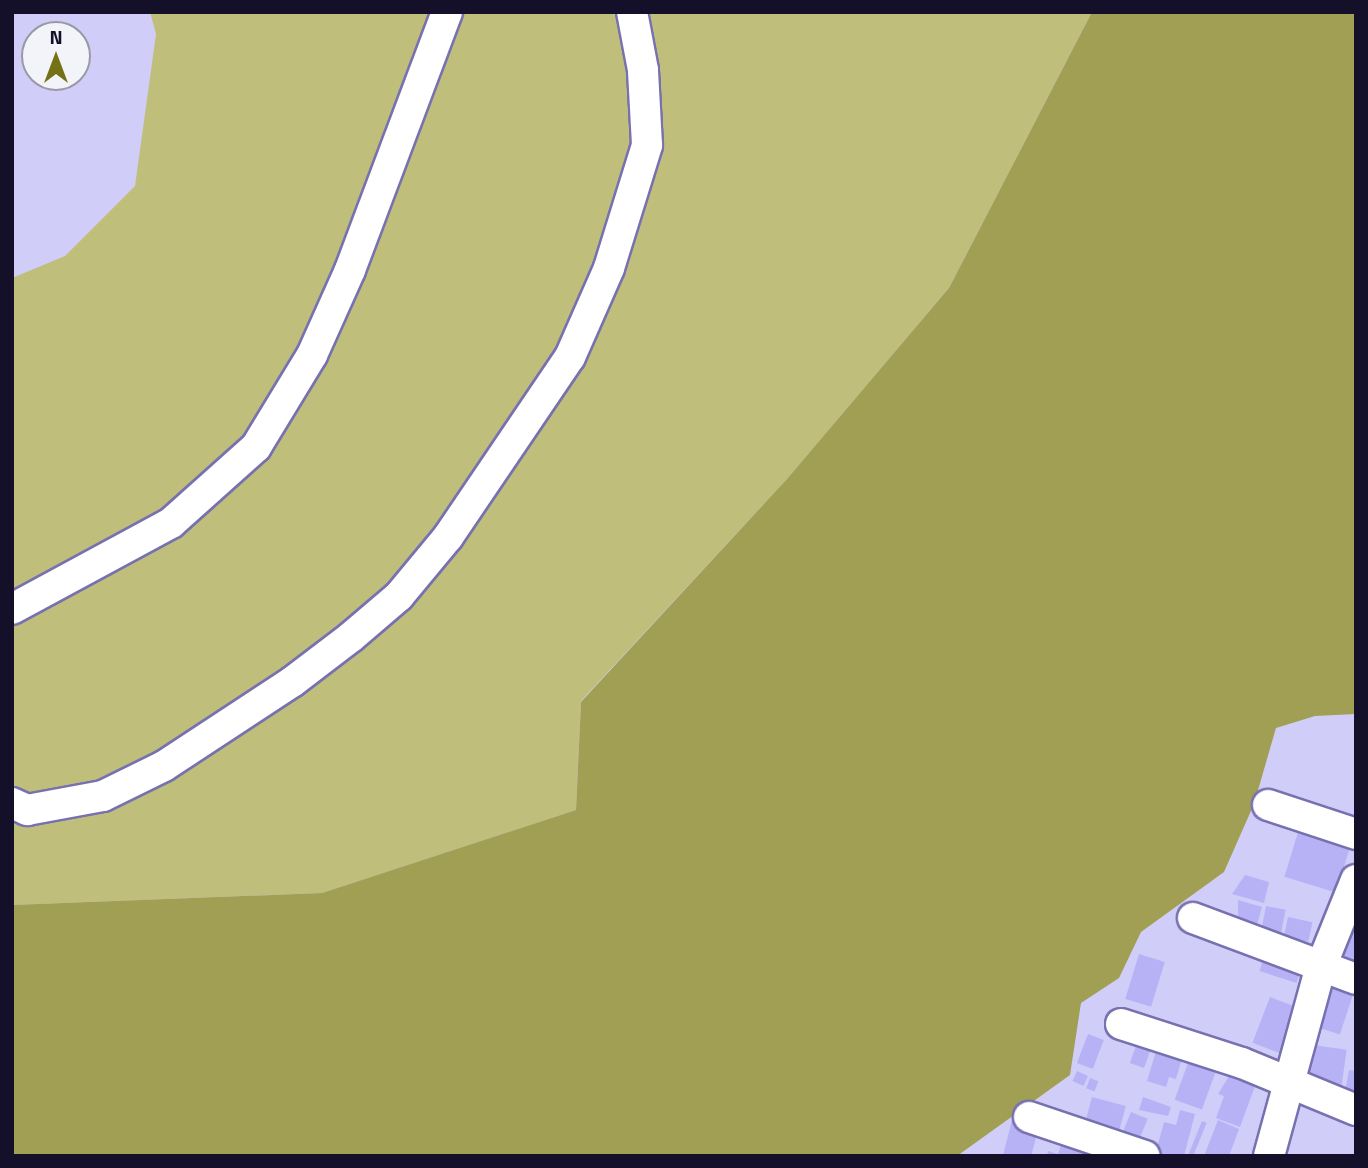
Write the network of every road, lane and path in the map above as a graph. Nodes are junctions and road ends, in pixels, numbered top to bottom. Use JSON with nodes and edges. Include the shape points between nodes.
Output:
{"nodes":[{"id":1,"x":447,"y":12,"type":"edge"},
{"id":2,"x":632,"y":12,"type":"edge"},
{"id":3,"x":12,"y":609,"type":"edge"},
{"id":4,"x":12,"y":803,"type":"edge"},
{"id":5,"x":1268,"y":805,"type":"dead end"},
{"id":6,"x":1356,"y":834,"type":"edge"},
{"id":7,"x":1356,"y":880,"type":"edge"},
{"id":8,"x":1194,"y":918,"type":"dead end"},
{"id":9,"x":1321,"y":969,"type":"junction"},
{"id":10,"x":1356,"y":979,"type":"edge"},
{"id":11,"x":1121,"y":1024,"type":"dead end"},
{"id":12,"x":1291,"y":1085,"type":"junction"},
{"id":13,"x":1356,"y":1110,"type":"edge"},
{"id":14,"x":1029,"y":1117,"type":"dead end"},
{"id":15,"x":1145,"y":1156,"type":"edge"},
{"id":16,"x":1269,"y":1156,"type":"edge"}],
"edges":[{"from":1,"to":3,"type":"street","via":[[350,270],[312,355],[256,447],[171,523]]},
{"from":2,"to":4,"type":"street","via":[[643,70],[647,145],[609,268],[570,357],[448,537],[399,596],[351,637],[292,682],[164,766],[103,796],[27,810]]},
{"from":5,"to":6,"type":"street"},
{"from":7,"to":9,"type":"street"},
{"from":8,"to":9,"type":"street"},
{"from":9,"to":10,"type":"street"},
{"from":9,"to":12,"type":"street"},
{"from":11,"to":12,"type":"street","via":[[1242,1063]]},
{"from":12,"to":13,"type":"street"},
{"from":12,"to":16,"type":"street"},
{"from":14,"to":15,"type":"street"}]}
